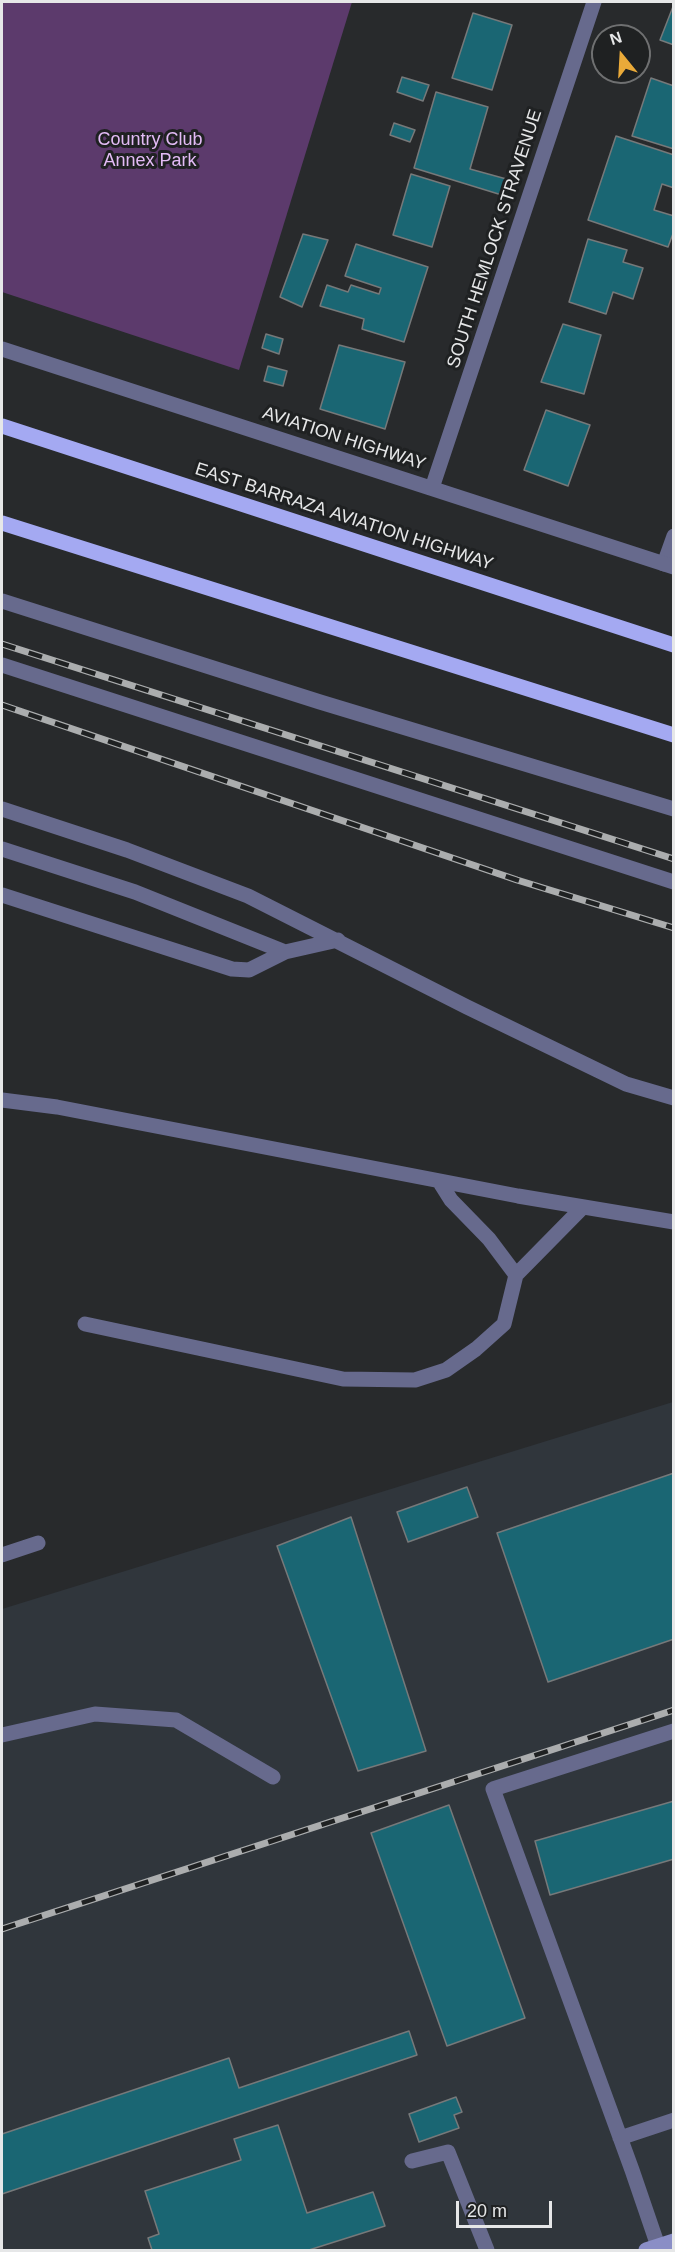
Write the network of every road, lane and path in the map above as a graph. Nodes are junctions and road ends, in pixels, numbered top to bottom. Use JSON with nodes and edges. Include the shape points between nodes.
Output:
{"nodes":[{"id":1,"x":594,"y":2,"type":"edge"},
{"id":2,"x":2,"y":350,"type":"edge"},
{"id":3,"x":2,"y":426,"type":"edge"},
{"id":4,"x":432,"y":488,"type":"junction"},
{"id":5,"x":2,"y":523,"type":"edge"},
{"id":6,"x":674,"y":536,"type":"edge"},
{"id":7,"x":669,"y":565,"type":"edge"},
{"id":8,"x":2,"y":601,"type":"edge"},
{"id":9,"x":674,"y":645,"type":"edge"},
{"id":10,"x":2,"y":665,"type":"edge"},
{"id":11,"x":674,"y":735,"type":"edge"},
{"id":12,"x":2,"y":809,"type":"edge"},
{"id":13,"x":674,"y":809,"type":"edge"},
{"id":14,"x":2,"y":849,"type":"edge"},
{"id":15,"x":674,"y":882,"type":"edge"},
{"id":16,"x":2,"y":895,"type":"edge"},
{"id":17,"x":338,"y":940,"type":"junction"},
{"id":18,"x":285,"y":952,"type":"junction"},
{"id":19,"x":674,"y":1098,"type":"edge"},
{"id":20,"x":2,"y":1100,"type":"edge"},
{"id":21,"x":439,"y":1181,"type":"junction"},
{"id":22,"x":583,"y":1207,"type":"junction"},
{"id":23,"x":674,"y":1222,"type":"edge"},
{"id":24,"x":516,"y":1275,"type":"junction"},
{"id":25,"x":85,"y":1324,"type":"dead end"},
{"id":26,"x":38,"y":1543,"type":"dead end"},
{"id":27,"x":2,"y":1555,"type":"edge"},
{"id":28,"x":674,"y":1731,"type":"edge"},
{"id":29,"x":2,"y":1734,"type":"edge"},
{"id":30,"x":273,"y":1777,"type":"dead end"},
{"id":31,"x":674,"y":2120,"type":"edge"},
{"id":32,"x":620,"y":2138,"type":"junction"},
{"id":33,"x":412,"y":2161,"type":"dead end"},
{"id":34,"x":674,"y":2241,"type":"edge"},
{"id":35,"x":652,"y":2248,"type":"edge"},
{"id":36,"x":487,"y":2250,"type":"edge"}],
"edges":[{"from":1,"to":4,"type":"street","name":"SOUTH HEMLOCK STRAVENUE"},
{"from":2,"to":4,"type":"street","name":"AVIATION HIGHWAY"},
{"from":3,"to":9,"type":"main road","name":"EAST BARRAZA AVIATION HIGHWAY"},
{"from":4,"to":7,"type":"street","name":"AVIATION HIGHWAY"},
{"from":5,"to":11,"type":"main road"},
{"from":6,"to":7,"type":"street"},
{"from":8,"to":13,"type":"street"},
{"from":10,"to":15,"type":"street"},
{"from":12,"to":17,"type":"street","via":[[184,871],[248,896]]},
{"from":14,"to":18,"type":"street","via":[[135,892]]},
{"from":16,"to":18,"type":"street","via":[[232,969],[249,970]]},
{"from":17,"to":18,"type":"street"},
{"from":17,"to":19,"type":"street","via":[[626,1084]]},
{"from":20,"to":21,"type":"street"},
{"from":21,"to":22,"type":"street"},
{"from":21,"to":24,"type":"street"},
{"from":22,"to":23,"type":"street"},
{"from":22,"to":24,"type":"street"},
{"from":24,"to":25,"type":"street","via":[[504,1324],[446,1370],[415,1380],[343,1379]]},
{"from":26,"to":27,"type":"street"},
{"from":28,"to":32,"type":"street","via":[[493,1789]]},
{"from":29,"to":30,"type":"street","via":[[95,1714],[176,1720]]},
{"from":31,"to":32,"type":"street"},
{"from":32,"to":35,"type":"street"},
{"from":33,"to":36,"type":"street","via":[[448,2152]]},
{"from":34,"to":35,"type":"main road"}]}
